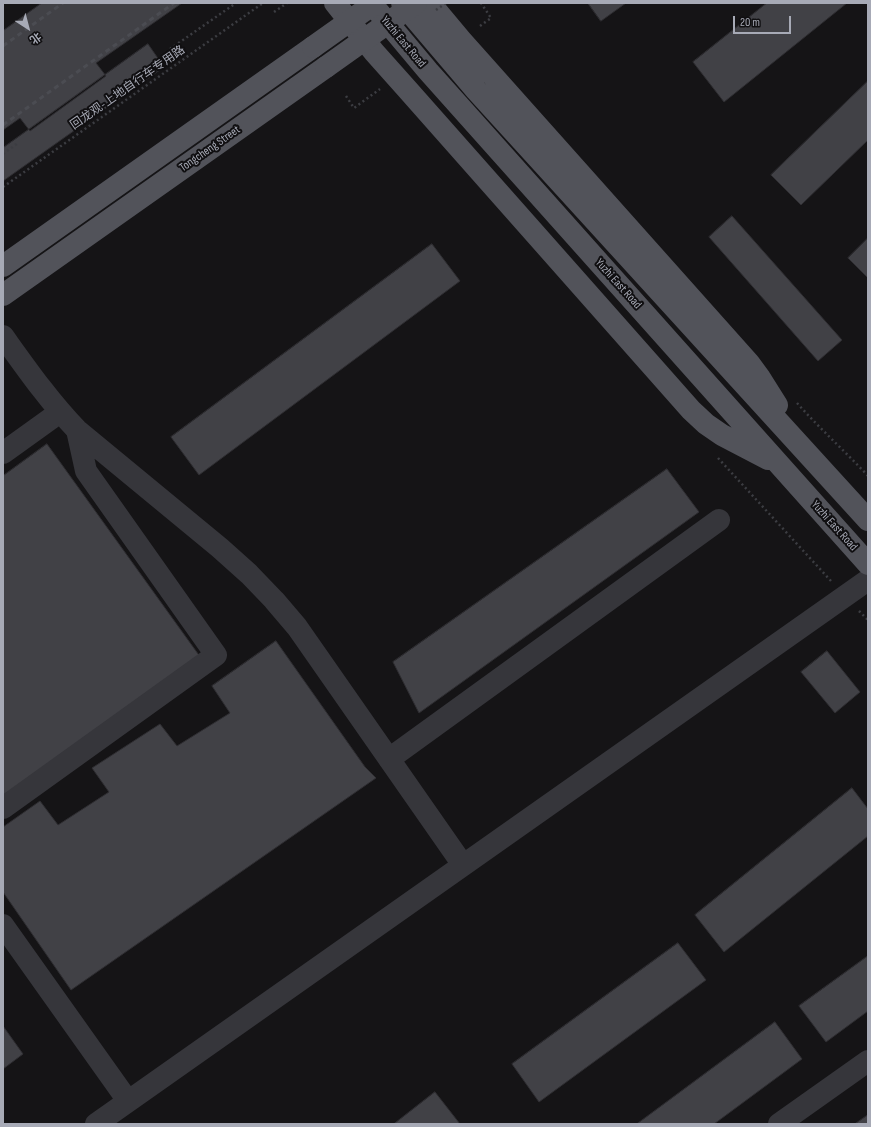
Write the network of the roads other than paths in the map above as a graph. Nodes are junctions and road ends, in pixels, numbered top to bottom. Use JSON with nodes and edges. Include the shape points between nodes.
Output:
{"nodes":[{"id":1,"x":335,"y":3,"type":"edge"},
{"id":2,"x":371,"y":3,"type":"edge"},
{"id":3,"x":375,"y":3,"type":"edge"},
{"id":4,"x":402,"y":3,"type":"edge"},
{"id":5,"x":416,"y":3,"type":"edge"},
{"id":6,"x":430,"y":3,"type":"edge"},
{"id":7,"x":3,"y":266,"type":"edge"},
{"id":8,"x":3,"y":295,"type":"edge"},
{"id":9,"x":3,"y":336,"type":"edge"},
{"id":10,"x":60,"y":412,"type":"junction"},
{"id":11,"x":77,"y":430,"type":"junction"},
{"id":12,"x":3,"y":453,"type":"edge"},
{"id":13,"x":813,"y":460,"type":"junction"},
{"id":14,"x":792,"y":478,"type":"junction"},
{"id":15,"x":720,"y":520,"type":"dead end"},
{"id":16,"x":868,"y":520,"type":"edge"},
{"id":17,"x":868,"y":564,"type":"edge"},
{"id":18,"x":868,"y":580,"type":"edge"},
{"id":19,"x":390,"y":760,"type":"junction"},
{"id":20,"x":3,"y":808,"type":"edge"},
{"id":21,"x":463,"y":865,"type":"junction"},
{"id":22,"x":3,"y":925,"type":"edge"},
{"id":23,"x":868,"y":1061,"type":"edge"},
{"id":24,"x":128,"y":1101,"type":"junction"},
{"id":25,"x":96,"y":1124,"type":"edge"},
{"id":26,"x":778,"y":1124,"type":"edge"}],
"edges":[{"from":1,"to":14,"type":"main road","via":[[374,52],[692,410],[722,435],[776,464]]},
{"from":2,"to":14,"type":"main road","name":"Yuzhi East Road","via":[[428,71]]},
{"from":3,"to":7,"type":"main road","name":"Tongcheng Street","bridge":true},
{"from":4,"to":13,"type":"main road","name":"Yuzhi East Road","via":[[476,90]]},
{"from":5,"to":8,"type":"main road","name":"Tongcheng Street","bridge":true},
{"from":6,"to":13,"type":"main road","via":[[749,363]]},
{"from":9,"to":10,"type":"street"},
{"from":10,"to":11,"type":"street"},
{"from":10,"to":12,"type":"street"},
{"from":11,"to":19,"type":"street","via":[[220,548],[274,600],[297,627]]},
{"from":11,"to":20,"type":"street","via":[[86,471],[216,655]]},
{"from":13,"to":16,"type":"main road","name":"Yuzhi East Road"},
{"from":14,"to":17,"type":"main road","name":"Yuzhi East Road"},
{"from":15,"to":19,"type":"street"},
{"from":18,"to":21,"type":"street"},
{"from":19,"to":21,"type":"street"},
{"from":21,"to":24,"type":"street"},
{"from":22,"to":24,"type":"street"},
{"from":23,"to":26,"type":"street"},
{"from":24,"to":25,"type":"street"}]}
